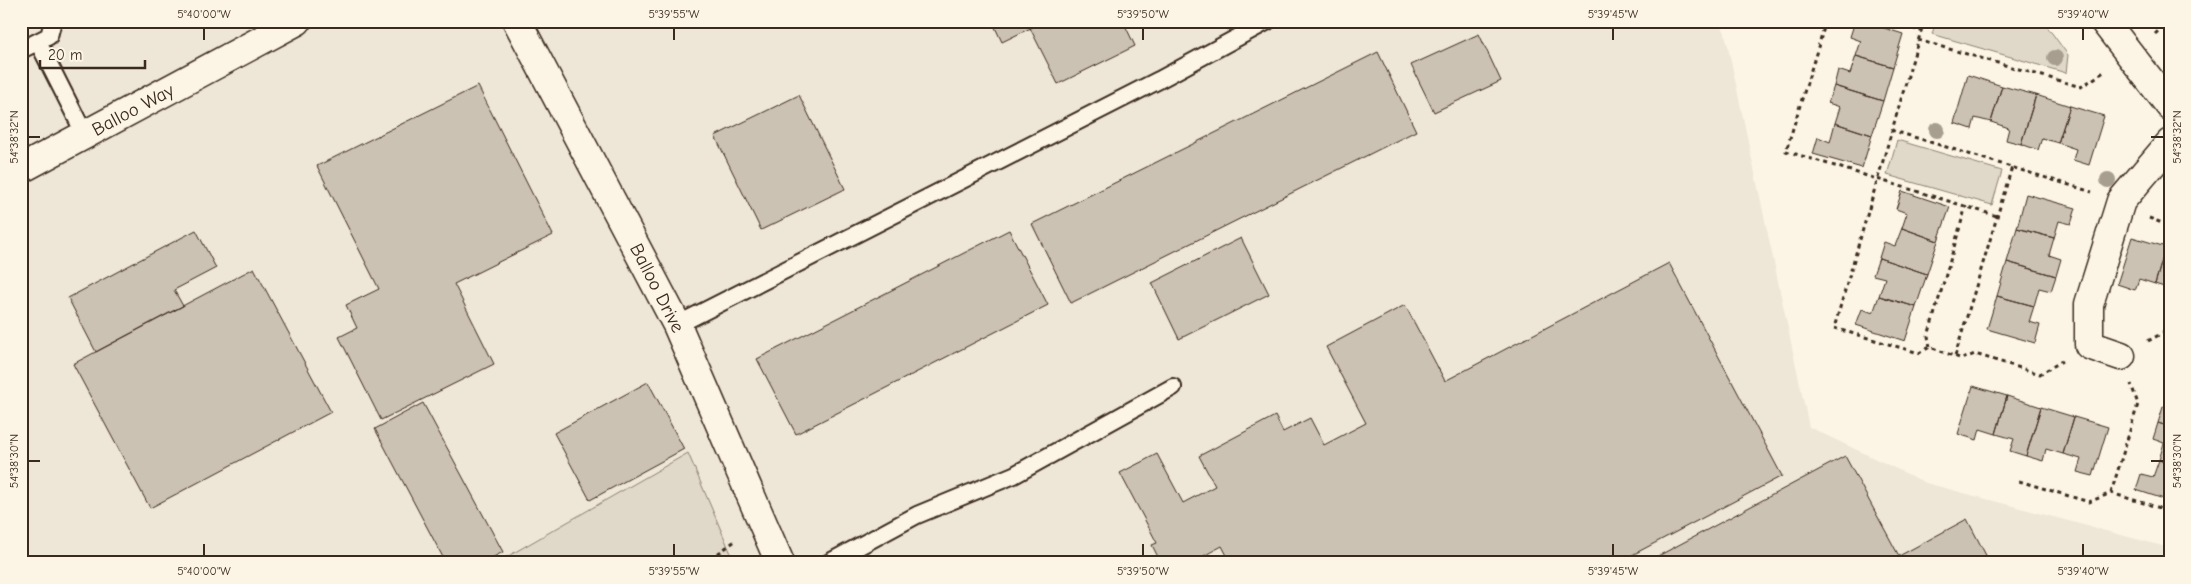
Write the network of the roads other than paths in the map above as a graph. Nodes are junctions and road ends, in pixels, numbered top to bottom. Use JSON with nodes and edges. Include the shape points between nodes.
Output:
{"nodes":[{"id":1,"x":53,"y":21,"type":"edge"},
{"id":2,"x":297,"y":21,"type":"edge"},
{"id":3,"x":517,"y":21,"type":"edge"},
{"id":4,"x":1268,"y":21,"type":"edge"},
{"id":5,"x":2104,"y":21,"type":"edge"},
{"id":6,"x":38,"y":42,"type":"junction"},
{"id":7,"x":21,"y":50,"type":"edge"},
{"id":8,"x":2170,"y":106,"type":"edge"},
{"id":9,"x":85,"y":135,"type":"junction"},
{"id":10,"x":2170,"y":143,"type":"edge"},
{"id":11,"x":21,"y":169,"type":"edge"},
{"id":12,"x":677,"y":325,"type":"junction"},
{"id":13,"x":2121,"y":356,"type":"dead end"},
{"id":14,"x":1173,"y":387,"type":"dead end"},
{"id":15,"x":780,"y":563,"type":"edge"},
{"id":16,"x":828,"y":563,"type":"edge"}],
"edges":[{"from":1,"to":6,"type":"lane","via":[[49,36]]},
{"from":2,"to":9,"type":"street","name":"Balloo Way"},
{"from":3,"to":12,"type":"street","name":"Balloo Drive"},
{"from":4,"to":12,"type":"lane","via":[[1159,80]]},
{"from":5,"to":8,"type":"street"},
{"from":6,"to":7,"type":"lane"},
{"from":6,"to":9,"type":"lane"},
{"from":9,"to":11,"type":"street","name":"Balloo Way"},
{"from":10,"to":13,"type":"street","via":[[2121,201],[2089,304],[2089,345]]},
{"from":12,"to":15,"type":"street","name":"Balloo Drive"},
{"from":14,"to":16,"type":"lane","via":[[1014,475],[918,515]]}]}
